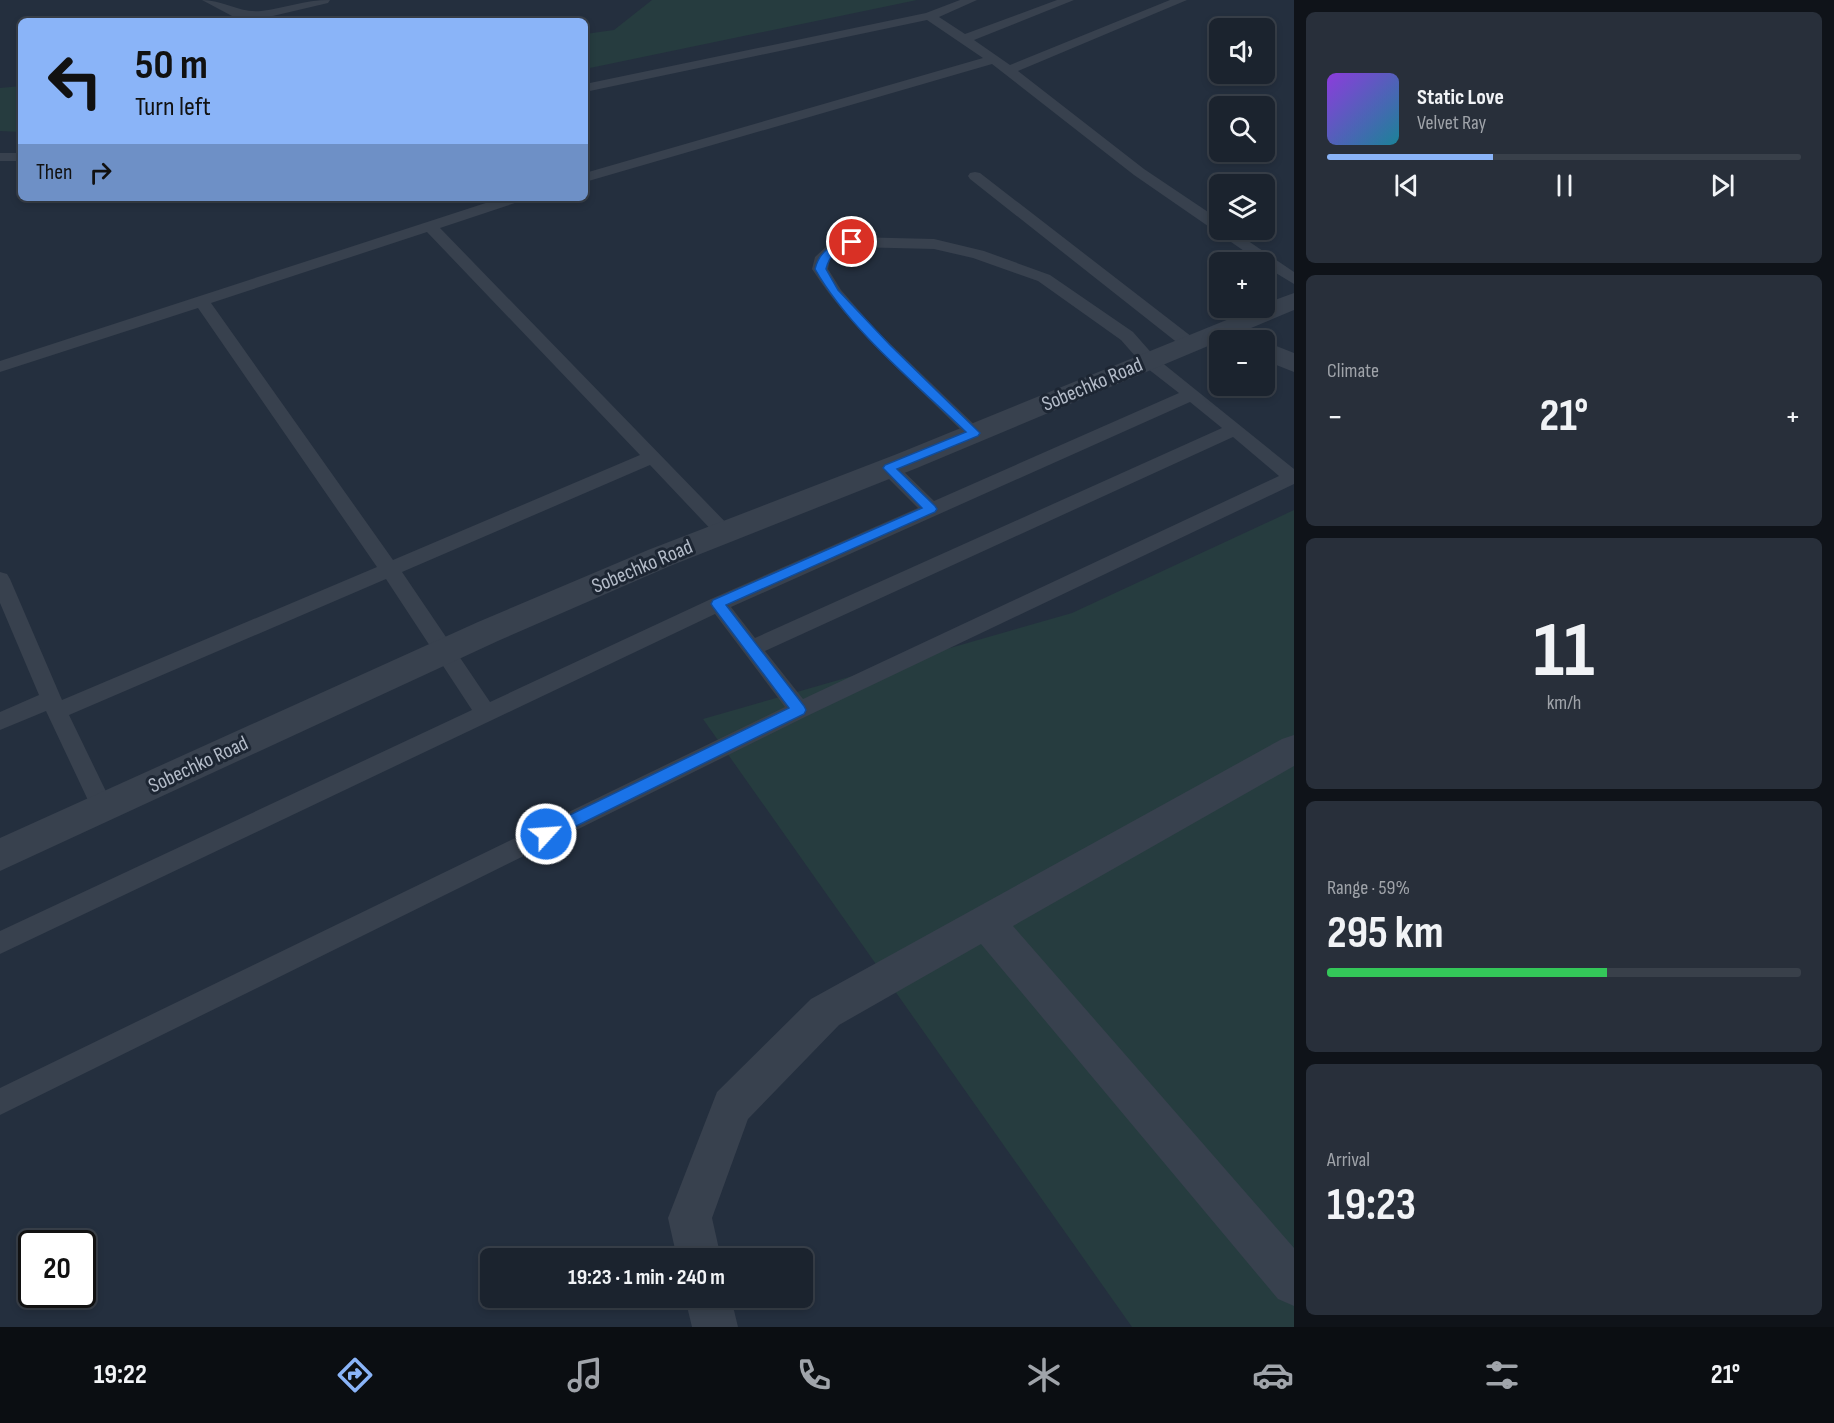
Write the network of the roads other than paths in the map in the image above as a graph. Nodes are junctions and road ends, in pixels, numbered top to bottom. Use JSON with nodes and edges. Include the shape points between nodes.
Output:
{"nodes":[{"id":1,"x":208,"y":0,"type":"edge"},
{"id":2,"x":324,"y":0,"type":"edge"},
{"id":3,"x":971,"y":0,"type":"edge"},
{"id":4,"x":1068,"y":0,"type":"edge"},
{"id":5,"x":1181,"y":0,"type":"edge"},
{"id":6,"x":929,"y":16,"type":"junction"},
{"id":7,"x":965,"y":39,"type":"junction"},
{"id":8,"x":994,"y":59,"type":"junction"},
{"id":9,"x":1009,"y":70,"type":"junction"},
{"id":10,"x":588,"y":87,"type":"edge"},
{"id":11,"x":0,"y":157,"type":"edge"},
{"id":12,"x":18,"y":157,"type":"edge"},
{"id":13,"x":975,"y":176,"type":"dead end"},
{"id":14,"x":588,"y":177,"type":"edge"},
{"id":15,"x":506,"y":201,"type":"edge"},
{"id":16,"x":1209,"y":220,"type":"edge"},
{"id":17,"x":428,"y":225,"type":"junction"},
{"id":18,"x":1238,"y":240,"type":"edge"},
{"id":19,"x":1294,"y":279,"type":"edge"},
{"id":20,"x":201,"y":300,"type":"junction"},
{"id":21,"x":1294,"y":301,"type":"edge"},
{"id":22,"x":1244,"y":330,"type":"edge"},
{"id":23,"x":1209,"y":340,"type":"edge"},
{"id":24,"x":1190,"y":344,"type":"junction"},
{"id":25,"x":1275,"y":355,"type":"edge"},
{"id":26,"x":1149,"y":361,"type":"junction"},
{"id":27,"x":1294,"y":364,"type":"edge"},
{"id":28,"x":0,"y":367,"type":"edge"},
{"id":29,"x":1192,"y":394,"type":"junction"},
{"id":30,"x":1233,"y":430,"type":"junction"},
{"id":31,"x":974,"y":433,"type":"junction"},
{"id":32,"x":653,"y":457,"type":"junction"},
{"id":33,"x":889,"y":468,"type":"junction"},
{"id":34,"x":931,"y":509,"type":"junction"},
{"id":35,"x":725,"y":532,"type":"junction"},
{"id":36,"x":390,"y":570,"type":"junction"},
{"id":37,"x":0,"y":579,"type":"edge"},
{"id":38,"x":718,"y":604,"type":"junction"},
{"id":39,"x":752,"y":648,"type":"junction"},
{"id":40,"x":444,"y":652,"type":"junction"},
{"id":41,"x":54,"y":705,"type":"junction"},
{"id":42,"x":799,"y":710,"type":"junction"},
{"id":43,"x":486,"y":712,"type":"junction"},
{"id":44,"x":0,"y":721,"type":"edge"},
{"id":45,"x":1291,"y":755,"type":"edge"},
{"id":46,"x":104,"y":808,"type":"junction"},
{"id":47,"x":0,"y":855,"type":"edge"},
{"id":48,"x":986,"y":922,"type":"junction"},
{"id":49,"x":0,"y":943,"type":"edge"},
{"id":50,"x":0,"y":1102,"type":"edge"},
{"id":51,"x":697,"y":1248,"type":"edge"},
{"id":52,"x":1294,"y":1283,"type":"edge"},
{"id":53,"x":710,"y":1308,"type":"edge"},
{"id":54,"x":715,"y":1327,"type":"edge"}],
"edges":[{"from":1,"to":2,"type":"lane","via":[[236,13],[260,15]]},
{"from":3,"to":6,"type":"lane"},
{"from":4,"to":7,"type":"lane"},
{"from":5,"to":9,"type":"lane"},
{"from":6,"to":7,"type":"lane"},
{"from":6,"to":10,"type":"lane"},
{"from":7,"to":8,"type":"lane"},
{"from":8,"to":9,"type":"lane"},
{"from":8,"to":14,"type":"lane"},
{"from":9,"to":16,"type":"lane","via":[[1139,172]]},
{"from":11,"to":12,"type":"lane"},
{"from":13,"to":24,"type":"lane"},
{"from":15,"to":17,"type":"lane"},
{"from":17,"to":20,"type":"lane"},
{"from":17,"to":32,"type":"lane"},
{"from":18,"to":19,"type":"lane"},
{"from":20,"to":28,"type":"lane"},
{"from":20,"to":36,"type":"lane"},
{"from":21,"to":22,"type":"street","name":"Sobechko Road"},
{"from":23,"to":24,"type":"street","name":"Sobechko Road"},
{"from":24,"to":26,"type":"street","name":"Sobechko Road"},
{"from":25,"to":27,"type":"street"},
{"from":26,"to":29,"type":"lane"},
{"from":26,"to":31,"type":"street","name":"Sobechko Road"},
{"from":26,"to":31,"type":"lane","via":[[1127,336],[1044,278],[978,254],[934,244],[852,242],[834,248],[823,257],[820,269],[833,291]]},
{"from":29,"to":30,"type":"lane"},
{"from":29,"to":34,"type":"lane"},
{"from":30,"to":39,"type":"lane"},
{"from":30,"to":42,"type":"lane","via":[[1292,477]]},
{"from":31,"to":33,"type":"street","name":"Sobechko Road"},
{"from":32,"to":35,"type":"lane"},
{"from":32,"to":36,"type":"lane"},
{"from":33,"to":34,"type":"lane"},
{"from":33,"to":35,"type":"street","name":"Sobechko Road"},
{"from":34,"to":38,"type":"lane"},
{"from":35,"to":40,"type":"street","name":"Sobechko Road"},
{"from":36,"to":40,"type":"lane"},
{"from":36,"to":41,"type":"lane"},
{"from":37,"to":41,"type":"lane"},
{"from":38,"to":39,"type":"lane"},
{"from":38,"to":43,"type":"lane"},
{"from":39,"to":42,"type":"lane"},
{"from":40,"to":43,"type":"lane"},
{"from":40,"to":46,"type":"street","name":"Sobechko Road"},
{"from":41,"to":44,"type":"lane"},
{"from":41,"to":46,"type":"lane"},
{"from":42,"to":50,"type":"lane"},
{"from":43,"to":49,"type":"lane"},
{"from":45,"to":48,"type":"street"},
{"from":46,"to":47,"type":"street","name":"Sobechko Road"},
{"from":48,"to":51,"type":"street","via":[[825,1012],[732,1106],[690,1218]]},
{"from":48,"to":52,"type":"street"},
{"from":53,"to":54,"type":"street"}]}
